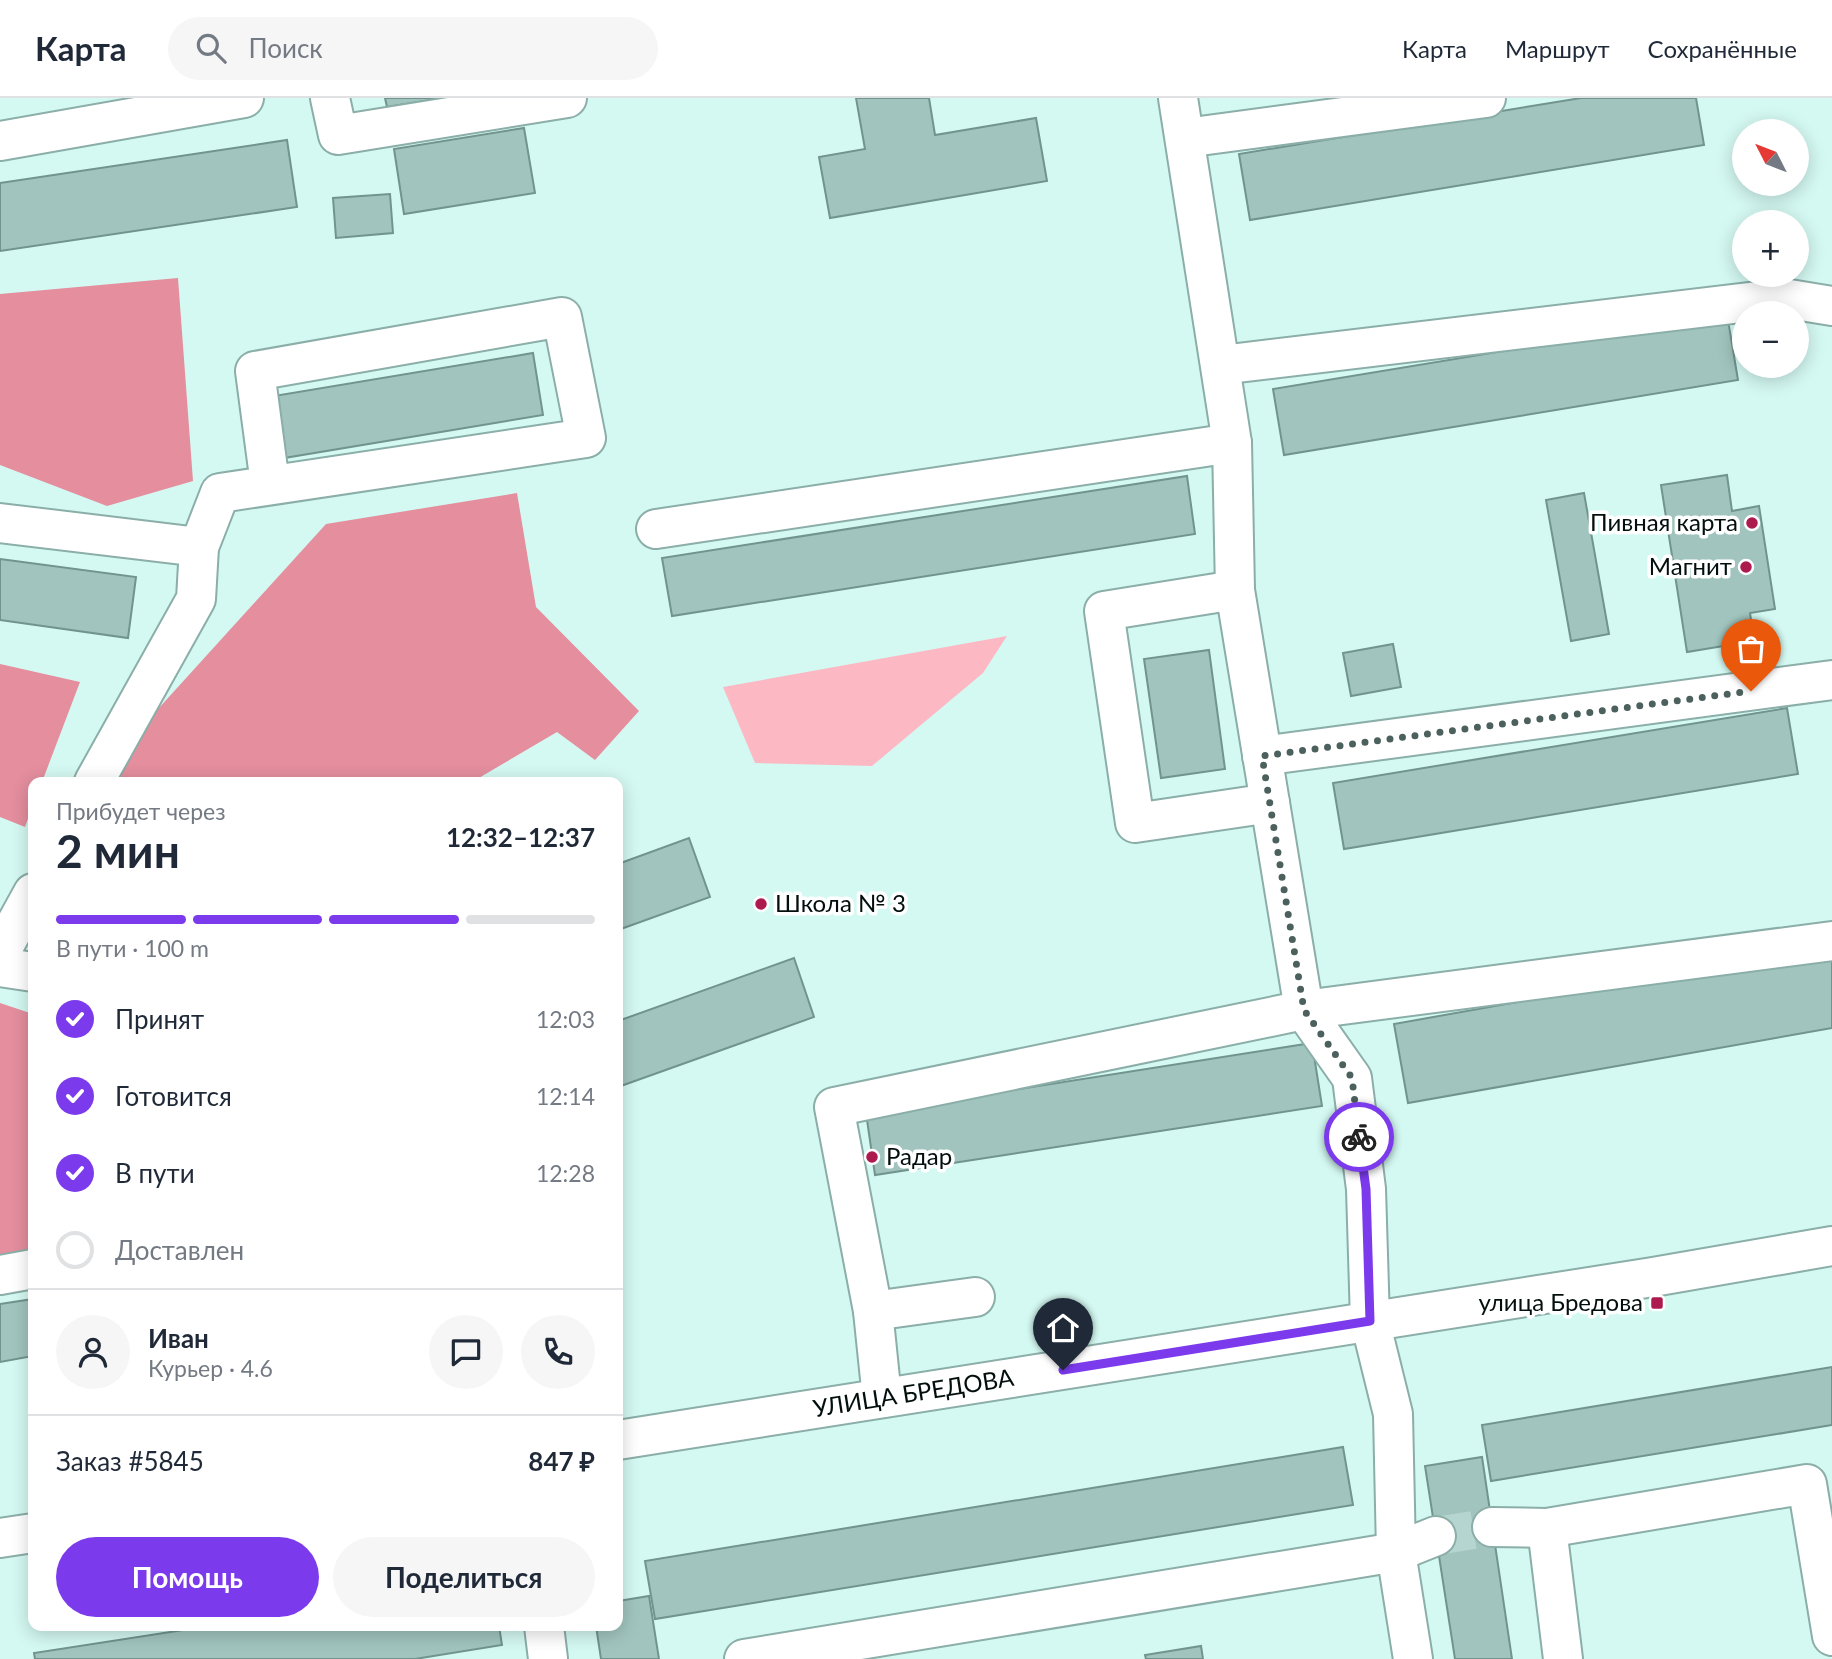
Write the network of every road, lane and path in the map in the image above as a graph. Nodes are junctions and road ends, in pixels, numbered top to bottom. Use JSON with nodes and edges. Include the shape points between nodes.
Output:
{"nodes":[{"id":1,"x":244,"y":98,"type":"edge"},
{"id":2,"x":330,"y":98,"type":"edge"},
{"id":3,"x":567,"y":98,"type":"edge"},
{"id":4,"x":1178,"y":98,"type":"edge"},
{"id":5,"x":1486,"y":98,"type":"edge"},
{"id":6,"x":1185,"y":138,"type":"junction"},
{"id":7,"x":0,"y":141,"type":"edge"},
{"id":8,"x":1832,"y":306,"type":"edge"},
{"id":9,"x":1221,"y":365,"type":"junction"},
{"id":10,"x":1232,"y":443,"type":"junction"},
{"id":11,"x":270,"y":484,"type":"junction"},
{"id":12,"x":0,"y":523,"type":"edge"},
{"id":13,"x":656,"y":529,"type":"dead end"},
{"id":14,"x":199,"y":547,"type":"junction"},
{"id":15,"x":1235,"y":590,"type":"junction"},
{"id":16,"x":1832,"y":680,"type":"edge"},
{"id":17,"x":1262,"y":756,"type":"junction"},
{"id":18,"x":97,"y":777,"type":"edge"},
{"id":19,"x":1270,"y":803,"type":"junction"},
{"id":20,"x":28,"y":901,"type":"edge"},
{"id":21,"x":1832,"y":941,"type":"edge"},
{"id":22,"x":0,"y":953,"type":"edge"},
{"id":23,"x":0,"y":967,"type":"edge"},
{"id":24,"x":28,"y":971,"type":"edge"},
{"id":25,"x":1304,"y":1010,"type":"junction"},
{"id":26,"x":1832,"y":1246,"type":"edge"},
{"id":27,"x":28,"y":1270,"type":"edge"},
{"id":28,"x":0,"y":1275,"type":"edge"},
{"id":29,"x":975,"y":1297,"type":"dead end"},
{"id":30,"x":873,"y":1311,"type":"junction"},
{"id":31,"x":1370,"y":1321,"type":"junction"},
{"id":32,"x":882,"y":1398,"type":"junction"},
{"id":33,"x":623,"y":1439,"type":"edge"},
{"id":34,"x":1492,"y":1527,"type":"tunnel mouth"},
{"id":35,"x":1547,"y":1528,"type":"junction"},
{"id":36,"x":28,"y":1533,"type":"edge"},
{"id":37,"x":1436,"y":1536,"type":"tunnel mouth"},
{"id":38,"x":0,"y":1538,"type":"edge"},
{"id":39,"x":1396,"y":1552,"type":"junction"},
{"id":40,"x":545,"y":1631,"type":"edge"},
{"id":41,"x":1832,"y":1636,"type":"edge"},
{"id":42,"x":548,"y":1659,"type":"edge"},
{"id":43,"x":744,"y":1659,"type":"edge"},
{"id":44,"x":1413,"y":1659,"type":"edge"},
{"id":45,"x":1563,"y":1659,"type":"edge"}],
"edges":[{"from":1,"to":7,"type":"street"},
{"from":2,"to":3,"type":"street","via":[[338,135]]},
{"from":4,"to":6,"type":"street"},
{"from":5,"to":6,"type":"street"},
{"from":6,"to":9,"type":"street"},
{"from":8,"to":9,"type":"street","via":[[1783,298]]},
{"from":9,"to":10,"type":"street"},
{"from":10,"to":13,"type":"street"},
{"from":10,"to":15,"type":"street"},
{"from":11,"to":11,"type":"street","via":[[586,438],[562,317],[254,371]]},
{"from":11,"to":14,"type":"street","via":[[220,493]]},
{"from":12,"to":14,"type":"street"},
{"from":14,"to":18,"type":"street","via":[[196,599]]},
{"from":15,"to":17,"type":"street"},
{"from":15,"to":19,"type":"street","via":[[1104,611],[1135,822]]},
{"from":16,"to":17,"type":"street"},
{"from":17,"to":19,"type":"street"},
{"from":19,"to":25,"type":"street"},
{"from":20,"to":22,"type":"street"},
{"from":21,"to":25,"type":"street"},
{"from":23,"to":24,"type":"street"},
{"from":25,"to":30,"type":"street","via":[[834,1107]]},
{"from":25,"to":31,"type":"street","via":[[1352,1078],[1366,1189]]},
{"from":26,"to":31,"type":"street","name":"УЛИЦА БРЕДОВА"},
{"from":27,"to":28,"type":"street"},
{"from":29,"to":30,"type":"street"},
{"from":30,"to":32,"type":"street"},
{"from":31,"to":32,"type":"street","name":"УЛИЦА БРЕДОВА"},
{"from":31,"to":39,"type":"street","via":[[1393,1414]]},
{"from":32,"to":33,"type":"street","name":"УЛИЦА БРЕДОВА"},
{"from":34,"to":35,"type":"street"},
{"from":35,"to":41,"type":"street","via":[[1807,1484]]},
{"from":35,"to":45,"type":"street"},
{"from":36,"to":38,"type":"street"},
{"from":37,"to":39,"type":"street"},
{"from":39,"to":43,"type":"street"},
{"from":39,"to":44,"type":"street"},
{"from":40,"to":42,"type":"street"}]}
